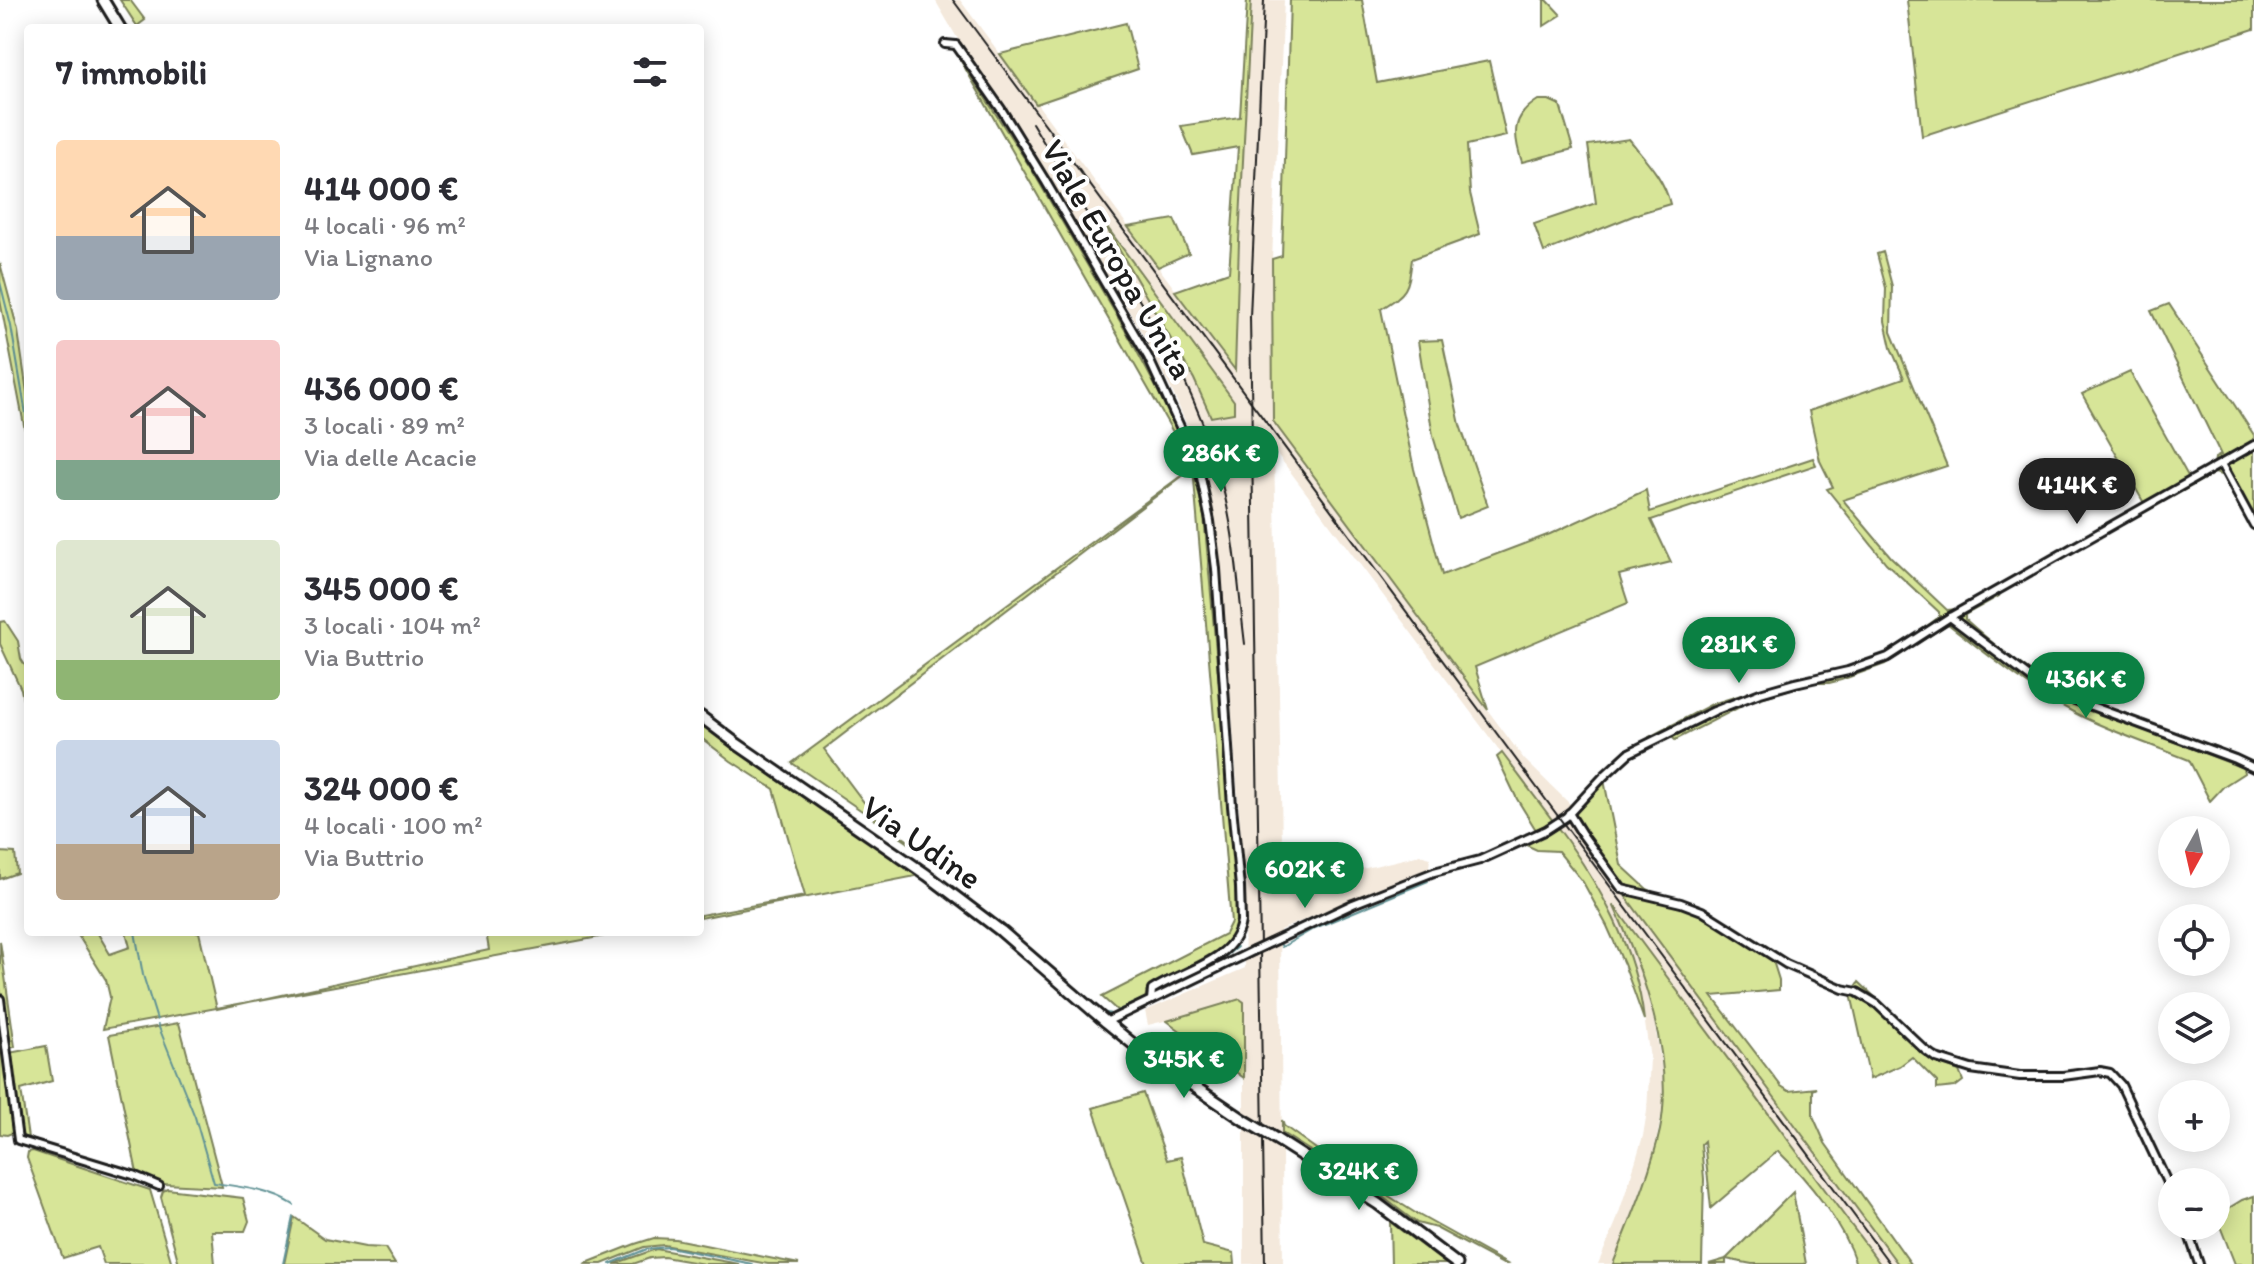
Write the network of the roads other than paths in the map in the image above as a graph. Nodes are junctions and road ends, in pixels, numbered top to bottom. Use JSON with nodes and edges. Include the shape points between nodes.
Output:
{"nodes":[{"id":1,"x":103,"y":0,"type":"edge"},
{"id":2,"x":118,"y":24,"type":"edge"},
{"id":3,"x":945,"y":44,"type":"dead end"},
{"id":4,"x":2254,"y":445,"type":"edge"},
{"id":5,"x":2221,"y":464,"type":"junction"},
{"id":6,"x":2254,"y":525,"type":"edge"},
{"id":7,"x":1950,"y":617,"type":"junction"},
{"id":8,"x":704,"y":719,"type":"edge"},
{"id":9,"x":2254,"y":768,"type":"edge"},
{"id":10,"x":1569,"y":813,"type":"junction"},
{"id":11,"x":0,"y":999,"type":"edge"},
{"id":12,"x":1151,"y":1000,"type":"junction"},
{"id":13,"x":1106,"y":1022,"type":"junction"},
{"id":14,"x":2160,"y":1168,"type":"edge"},
{"id":15,"x":159,"y":1186,"type":"dead end"},
{"id":16,"x":2191,"y":1240,"type":"edge"},
{"id":17,"x":1457,"y":1264,"type":"edge"},
{"id":18,"x":2199,"y":1264,"type":"edge"}],
"edges":[{"from":1,"to":2,"type":"street"},
{"from":3,"to":12,"type":"street","name":"Viale Europa Unita","via":[[956,45],[1001,109],[1148,357],[1195,457],[1206,496],[1222,639],[1240,927],[1224,952],[1152,990]]},
{"from":4,"to":5,"type":"street"},
{"from":5,"to":6,"type":"street"},
{"from":5,"to":7,"type":"street"},
{"from":7,"to":9,"type":"street","via":[[2056,693]]},
{"from":7,"to":10,"type":"street","via":[[1888,657],[1760,693],[1641,747],[1616,764]]},
{"from":8,"to":13,"type":"street","name":"Via Udine","via":[[927,875]]},
{"from":10,"to":12,"type":"street","bridge":true,"via":[[1517,844],[1353,904]]},
{"from":10,"to":14,"type":"street","via":[[1622,889],[1702,911],[1786,964],[1857,992],[1936,1058],[2020,1076],[2100,1071],[2115,1076]]},
{"from":11,"to":15,"type":"street","via":[[18,1140]]},
{"from":12,"to":13,"type":"street"},
{"from":13,"to":17,"type":"street","name":"Via Udine","bridge":true,"via":[[1160,1064],[1378,1204]]},
{"from":16,"to":18,"type":"street"}]}
